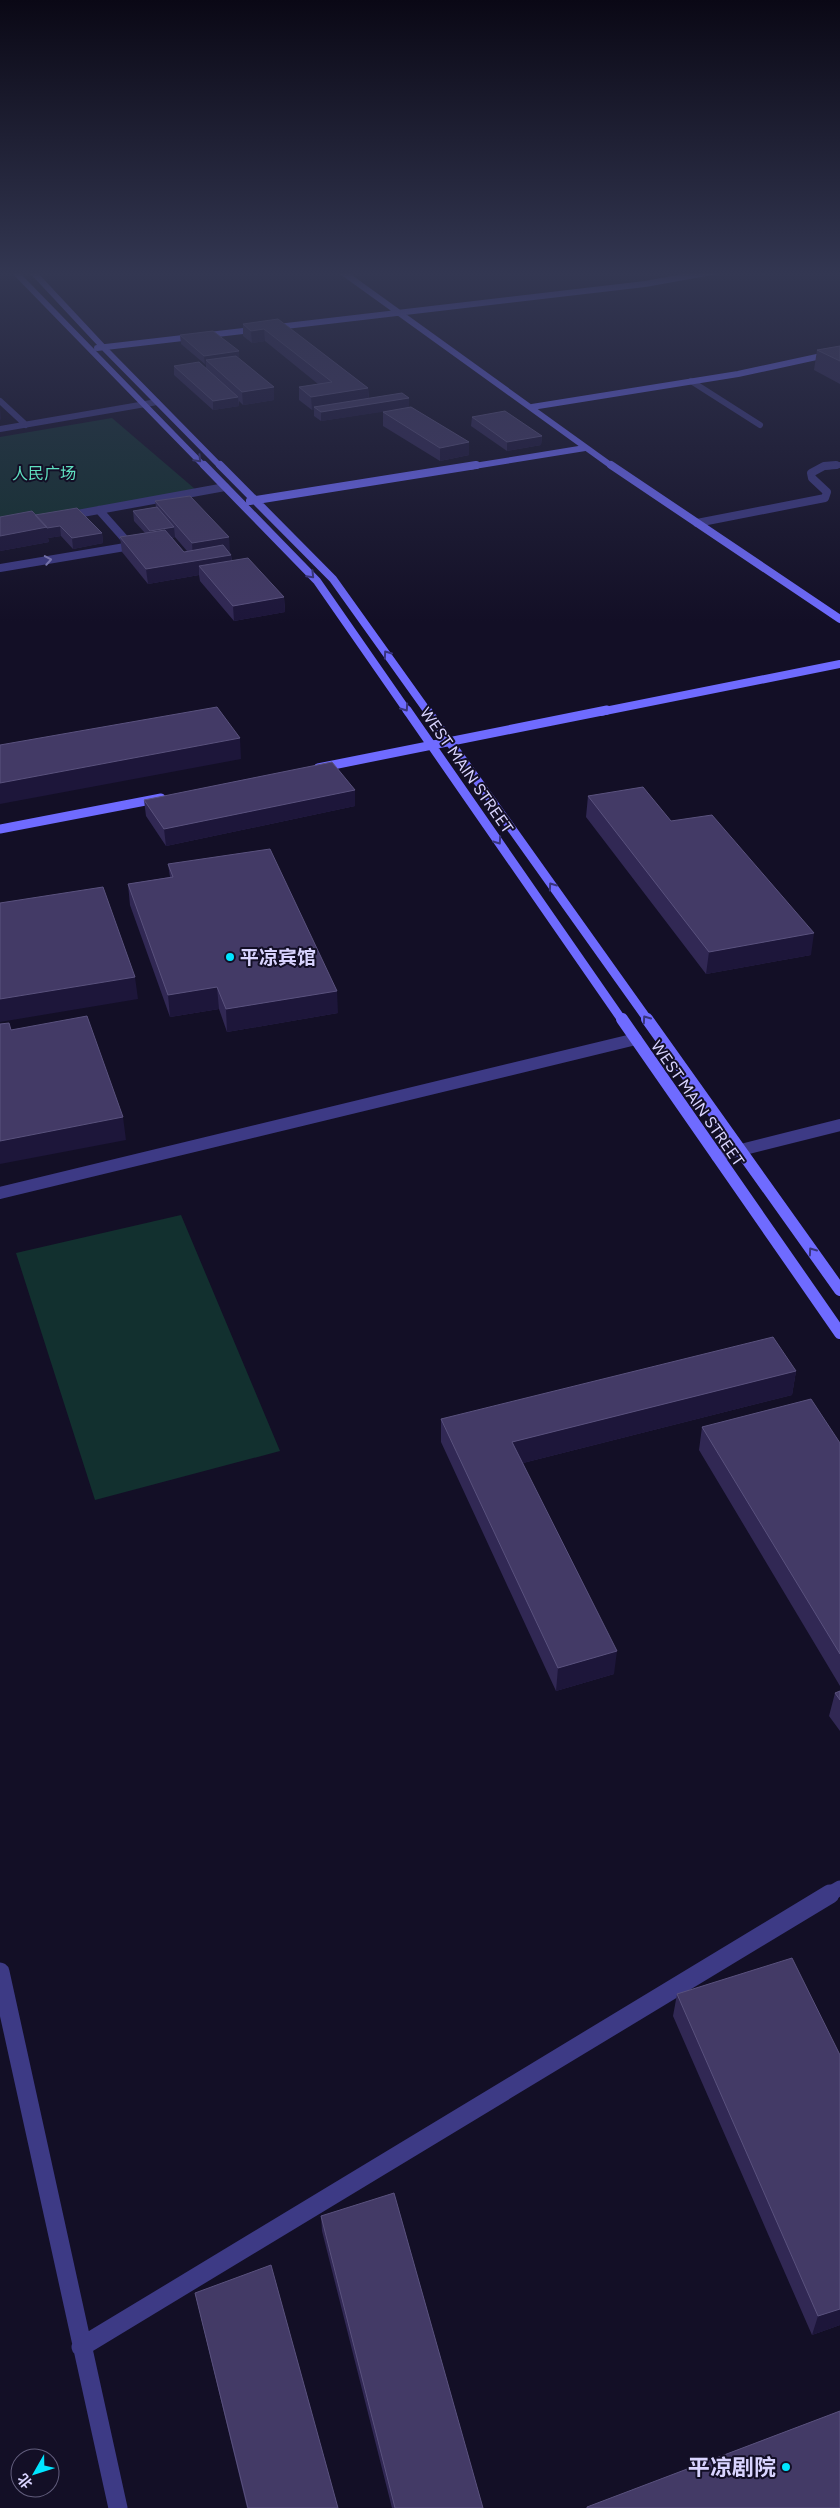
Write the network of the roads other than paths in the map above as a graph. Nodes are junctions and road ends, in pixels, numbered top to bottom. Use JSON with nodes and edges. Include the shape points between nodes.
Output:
{"nodes":[{"id":1,"x":128,"y":388,"type":"edge"},
{"id":2,"x":143,"y":388,"type":"edge"},
{"id":3,"x":505,"y":388,"type":"edge"},
{"id":4,"x":648,"y":388,"type":"edge"},
{"id":5,"x":702,"y":388,"type":"edge"},
{"id":6,"x":0,"y":401,"type":"edge"},
{"id":7,"x":157,"y":402,"type":"junction"},
{"id":8,"x":144,"y":404,"type":"junction"},
{"id":9,"x":532,"y":407,"type":"junction"},
{"id":10,"x":26,"y":425,"type":"junction"},
{"id":11,"x":760,"y":425,"type":"dead end"},
{"id":12,"x":0,"y":430,"type":"edge"},
{"id":13,"x":585,"y":448,"type":"junction"},
{"id":14,"x":840,"y":465,"type":"edge"},
{"id":15,"x":225,"y":487,"type":"junction"},
{"id":16,"x":255,"y":500,"type":"junction"},
{"id":17,"x":240,"y":502,"type":"junction"},
{"id":18,"x":99,"y":510,"type":"junction"},
{"id":19,"x":54,"y":518,"type":"edge"},
{"id":20,"x":697,"y":523,"type":"junction"},
{"id":21,"x":0,"y":568,"type":"edge"},
{"id":22,"x":840,"y":619,"type":"edge"},
{"id":23,"x":840,"y":664,"type":"edge"},
{"id":24,"x":449,"y":742,"type":"junction"},
{"id":25,"x":431,"y":746,"type":"junction"},
{"id":26,"x":304,"y":770,"type":"edge"},
{"id":27,"x":167,"y":797,"type":"edge"},
{"id":28,"x":0,"y":829,"type":"edge"},
{"id":29,"x":636,"y":1039,"type":"junction"},
{"id":30,"x":840,"y":1125,"type":"edge"},
{"id":31,"x":740,"y":1150,"type":"junction"},
{"id":32,"x":717,"y":1156,"type":"junction"},
{"id":33,"x":0,"y":1193,"type":"edge"},
{"id":34,"x":840,"y":1290,"type":"edge"},
{"id":35,"x":840,"y":1333,"type":"edge"},
{"id":36,"x":840,"y":1888,"type":"edge"},
{"id":37,"x":0,"y":1972,"type":"edge"},
{"id":38,"x":81,"y":2347,"type":"junction"},
{"id":39,"x":118,"y":2508,"type":"edge"}],
"edges":[{"from":1,"to":8,"type":"main road","name":"WEST MAIN STREET"},
{"from":2,"to":7,"type":"main road","name":"WEST MAIN STREET"},
{"from":3,"to":9,"type":"main road"},
{"from":4,"to":9,"type":"main road"},
{"from":5,"to":11,"type":"street"},
{"from":6,"to":10,"type":"street"},
{"from":7,"to":8,"type":"street"},
{"from":7,"to":16,"type":"main road","name":"WEST MAIN STREET"},
{"from":8,"to":10,"type":"street"},
{"from":8,"to":15,"type":"main road","name":"WEST MAIN STREET","one_way":true},
{"from":9,"to":13,"type":"main road"},
{"from":10,"to":12,"type":"street"},
{"from":13,"to":16,"type":"main road"},
{"from":13,"to":20,"type":"main road"},
{"from":14,"to":20,"type":"street","via":[[824,466],[811,473],[827,492],[825,498]]},
{"from":15,"to":17,"type":"main road","name":"WEST MAIN STREET"},
{"from":15,"to":18,"type":"street"},
{"from":16,"to":17,"type":"main road"},
{"from":24,"to":16,"type":"main road","name":"WEST MAIN STREET","one_way":true,"via":[[333,578]]},
{"from":17,"to":25,"type":"main road","name":"WEST MAIN STREET","one_way":true,"via":[[317,581]]},
{"from":18,"to":19,"type":"street"},
{"from":21,"to":18,"type":"street","one_way":true,"via":[[131,546]]},
{"from":20,"to":22,"type":"main road"},
{"from":23,"to":24,"type":"main road"},
{"from":24,"to":25,"type":"main road"},
{"from":31,"to":24,"type":"main road","name":"WEST MAIN STREET","one_way":true},
{"from":25,"to":26,"type":"main road"},
{"from":25,"to":29,"type":"main road","name":"WEST MAIN STREET","one_way":true},
{"from":27,"to":28,"type":"main road"},
{"from":29,"to":32,"type":"main road","name":"WEST MAIN STREET"},
{"from":29,"to":33,"type":"street"},
{"from":30,"to":31,"type":"street"},
{"from":31,"to":32,"type":"street"},
{"from":34,"to":31,"type":"main road","name":"WEST MAIN STREET","one_way":true},
{"from":32,"to":35,"type":"main road","name":"WEST MAIN STREET"},
{"from":36,"to":38,"type":"street"},
{"from":37,"to":38,"type":"street"},
{"from":38,"to":39,"type":"street"}]}
